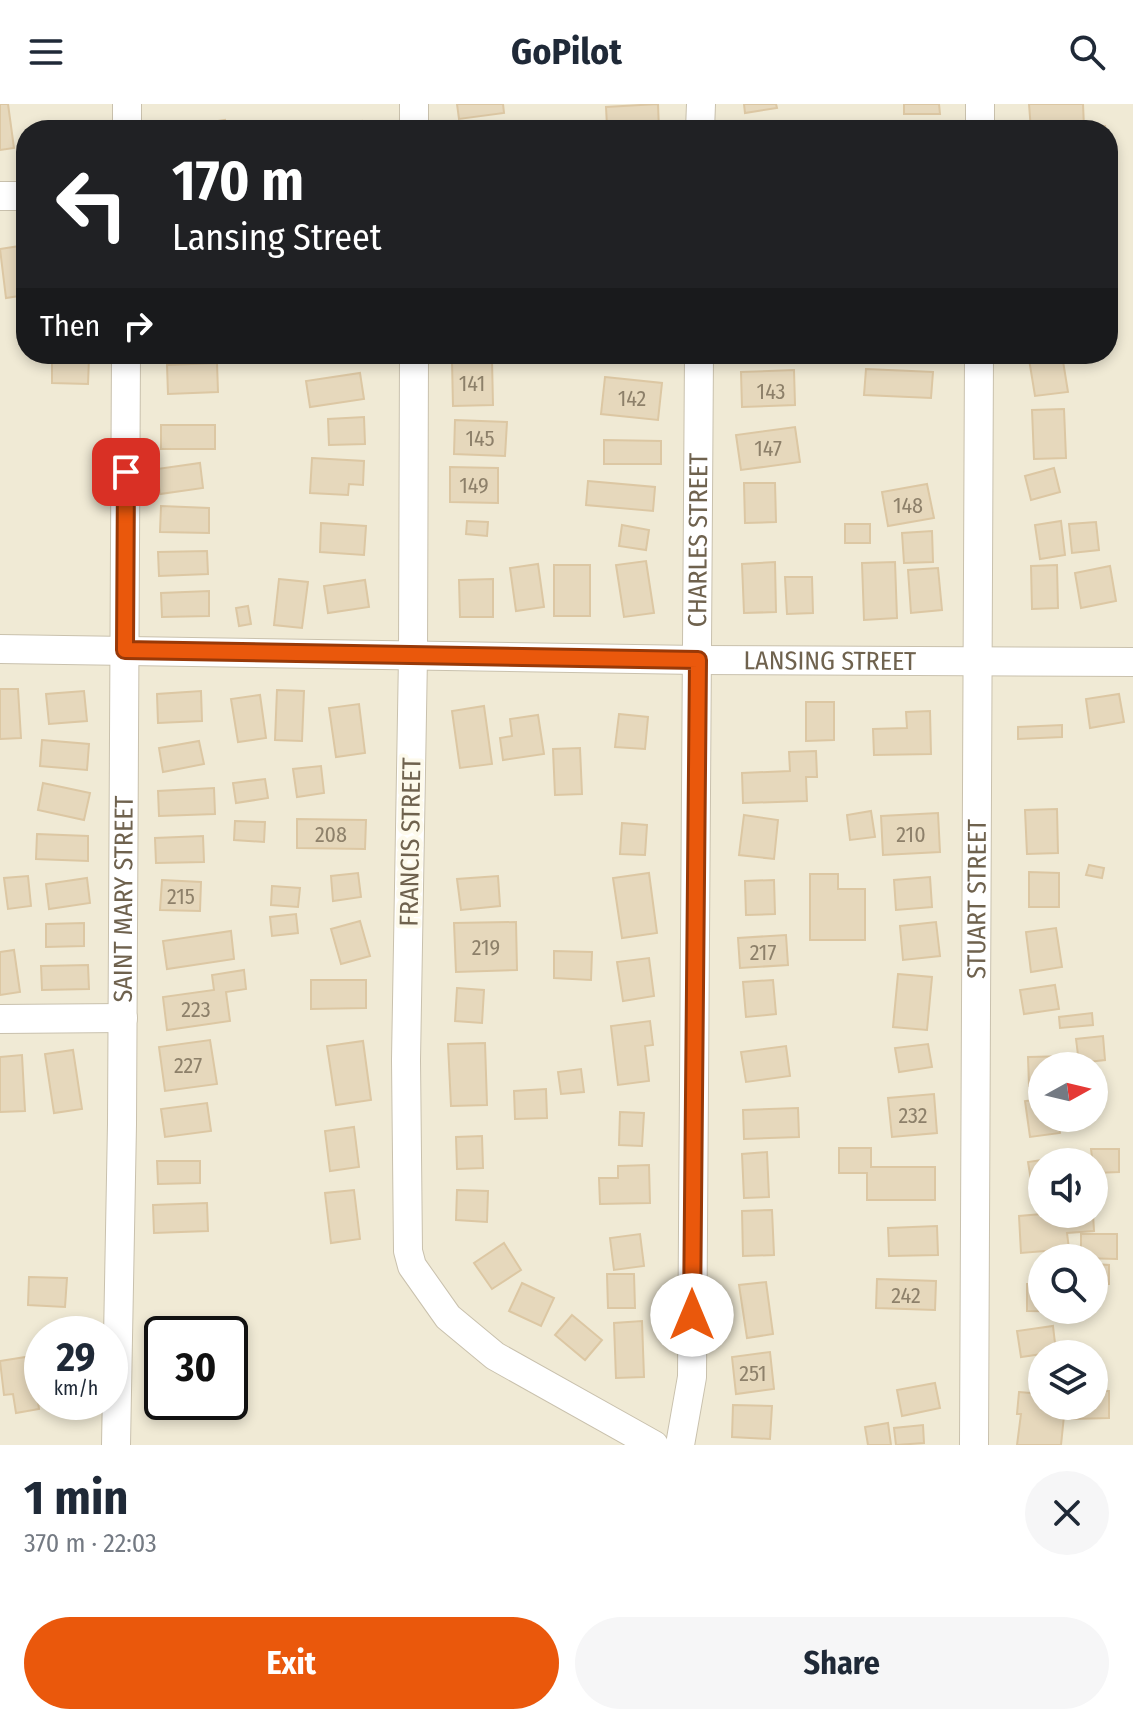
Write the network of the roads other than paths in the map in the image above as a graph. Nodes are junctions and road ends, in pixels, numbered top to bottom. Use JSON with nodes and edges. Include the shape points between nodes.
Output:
{"nodes":[{"id":1,"x":126,"y":364,"type":"edge"},
{"id":2,"x":414,"y":364,"type":"edge"},
{"id":3,"x":699,"y":364,"type":"edge"},
{"id":4,"x":979,"y":364,"type":"edge"},
{"id":5,"x":0,"y":649,"type":"edge"},
{"id":6,"x":125,"y":650,"type":"junction"},
{"id":7,"x":413,"y":656,"type":"junction"},
{"id":8,"x":698,"y":660,"type":"junction"},
{"id":9,"x":978,"y":660,"type":"junction"},
{"id":10,"x":1133,"y":662,"type":"edge"},
{"id":11,"x":123,"y":1018,"type":"junction"},
{"id":12,"x":0,"y":1019,"type":"edge"},
{"id":13,"x":116,"y":1445,"type":"edge"},
{"id":14,"x":654,"y":1445,"type":"edge"},
{"id":15,"x":680,"y":1445,"type":"edge"},
{"id":16,"x":974,"y":1445,"type":"edge"}],
"edges":[{"from":1,"to":6,"type":"street","name":"SAINT MARY STREET"},
{"from":2,"to":7,"type":"street","name":"FRANCIS STREET"},
{"from":3,"to":8,"type":"street","name":"CHARLES STREET"},
{"from":4,"to":9,"type":"street","name":"STUART STREET"},
{"from":5,"to":6,"type":"street","name":"LANSING STREET"},
{"from":6,"to":7,"type":"street","name":"LANSING STREET"},
{"from":6,"to":11,"type":"street","name":"SAINT MARY STREET"},
{"from":7,"to":8,"type":"street","name":"LANSING STREET"},
{"from":7,"to":14,"type":"street","name":"FRANCIS STREET","via":[[406,1060],[407,1237],[412,1266],[448,1317],[495,1356]]},
{"from":8,"to":9,"type":"street","name":"LANSING STREET"},
{"from":8,"to":15,"type":"street","name":"CHARLES STREET","via":[[692,1377]]},
{"from":9,"to":10,"type":"street","name":"LANSING STREET"},
{"from":9,"to":16,"type":"street","name":"STUART STREET"},
{"from":11,"to":12,"type":"street"},
{"from":11,"to":13,"type":"street","name":"SAINT MARY STREET"}]}
